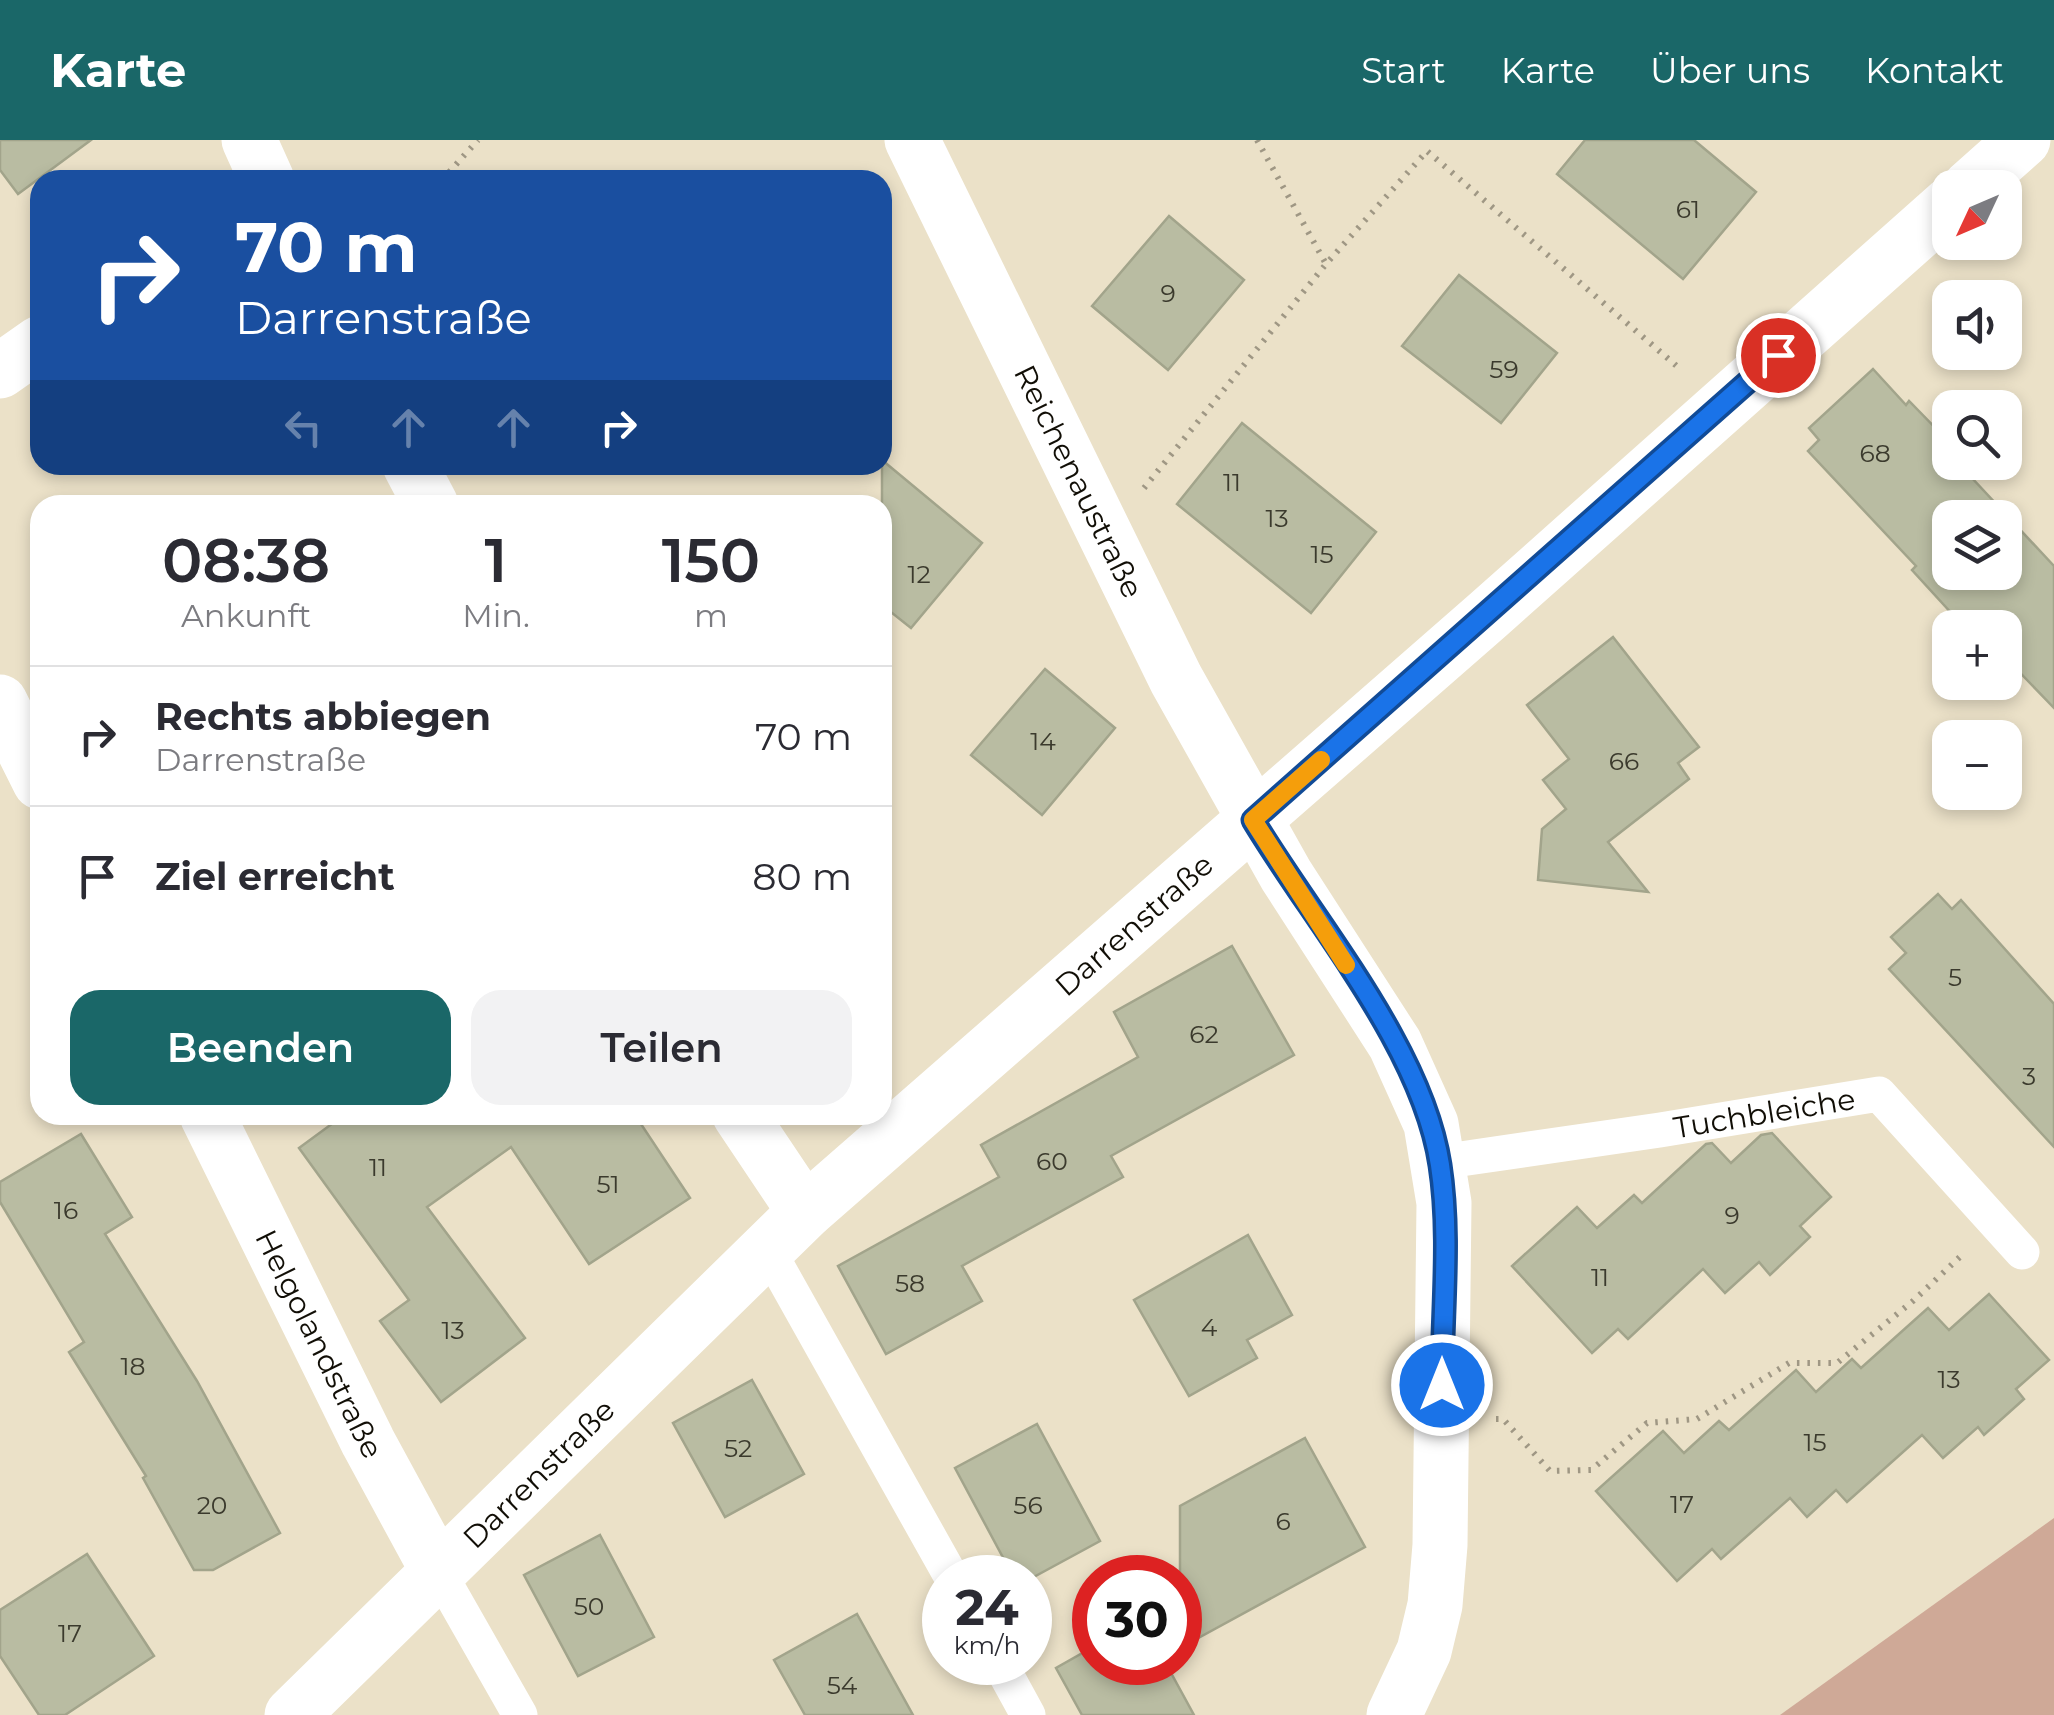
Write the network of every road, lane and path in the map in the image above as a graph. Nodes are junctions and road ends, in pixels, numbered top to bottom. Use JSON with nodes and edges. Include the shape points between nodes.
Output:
{"nodes":[{"id":1,"x":249,"y":140,"type":"edge"},
{"id":2,"x":478,"y":140,"type":"edge"},
{"id":3,"x":912,"y":140,"type":"edge"},
{"id":4,"x":1257,"y":140,"type":"edge"},
{"id":5,"x":2023,"y":140,"type":"edge"},
{"id":6,"x":262,"y":170,"type":"edge"},
{"id":7,"x":451,"y":170,"type":"edge"},
{"id":8,"x":1989,"y":170,"type":"edge"},
{"id":9,"x":1932,"y":220,"type":"edge"},
{"id":10,"x":1326,"y":264,"type":"junction"},
{"id":11,"x":30,"y":350,"type":"edge"},
{"id":12,"x":0,"y":371,"type":"edge"},
{"id":13,"x":1722,"y":404,"type":"junction"},
{"id":14,"x":1106,"y":536,"type":"junction"},
{"id":15,"x":0,"y":702,"type":"edge"},
{"id":16,"x":30,"y":762,"type":"edge"},
{"id":17,"x":1253,"y":820,"type":"junction"},
{"id":18,"x":212,"y":1125,"type":"edge"},
{"id":19,"x":747,"y":1125,"type":"edge"},
{"id":20,"x":1440,"y":1162,"type":"junction"},
{"id":21,"x":806,"y":1212,"type":"junction"},
{"id":22,"x":1996,"y":1222,"type":"junction"},
{"id":23,"x":768,"y":1250,"type":"junction"},
{"id":24,"x":2022,"y":1252,"type":"dead end"},
{"id":25,"x":1442,"y":1416,"type":"junction"},
{"id":26,"x":939,"y":1555,"type":"edge"},
{"id":27,"x":438,"y":1571,"type":"junction"},
{"id":28,"x":1012,"y":1685,"type":"edge"},
{"id":29,"x":292,"y":1715,"type":"edge"},
{"id":30,"x":520,"y":1715,"type":"edge"},
{"id":31,"x":1028,"y":1715,"type":"edge"},
{"id":32,"x":1394,"y":1715,"type":"edge"}],
"edges":[{"from":1,"to":6,"type":"street"},
{"from":2,"to":7,"type":"path"},
{"from":3,"to":14,"type":"street","name":"Reichenaustraße"},
{"from":4,"to":10,"type":"path"},
{"from":5,"to":8,"type":"street"},
{"from":9,"to":13,"type":"street","name":"Darrenstraße"},
{"from":10,"to":13,"type":"path","via":[[1427,151]]},
{"from":10,"to":14,"type":"path"},
{"from":11,"to":12,"type":"street"},
{"from":13,"to":17,"type":"street","name":"Darrenstraße"},
{"from":14,"to":17,"type":"street","name":"Reichenaustraße"},
{"from":15,"to":16,"type":"street"},
{"from":17,"to":20,"type":"street","via":[[1395,1044],[1431,1124]]},
{"from":17,"to":21,"type":"street","name":"Darrenstraße"},
{"from":18,"to":27,"type":"street","name":"Helgolandstraße"},
{"from":19,"to":21,"type":"street"},
{"from":20,"to":22,"type":"lane","name":"Tuchbleiche","via":[[1879,1094]]},
{"from":20,"to":25,"type":"street"},
{"from":21,"to":23,"type":"street","name":"Darrenstraße"},
{"from":22,"to":24,"type":"lane","name":"Tuchbleiche"},
{"from":22,"to":25,"type":"path","via":[[1837,1363],[1790,1363],[1696,1419],[1647,1423],[1591,1470],[1550,1471],[1503,1419]]},
{"from":23,"to":26,"type":"lane"},
{"from":23,"to":27,"type":"street","name":"Darrenstraße"},
{"from":25,"to":32,"type":"street","via":[[1435,1605],[1424,1651]]},
{"from":27,"to":29,"type":"street","name":"Darrenstraße"},
{"from":27,"to":30,"type":"lane","name":"Darrenstraße"},
{"from":28,"to":31,"type":"lane"}]}
